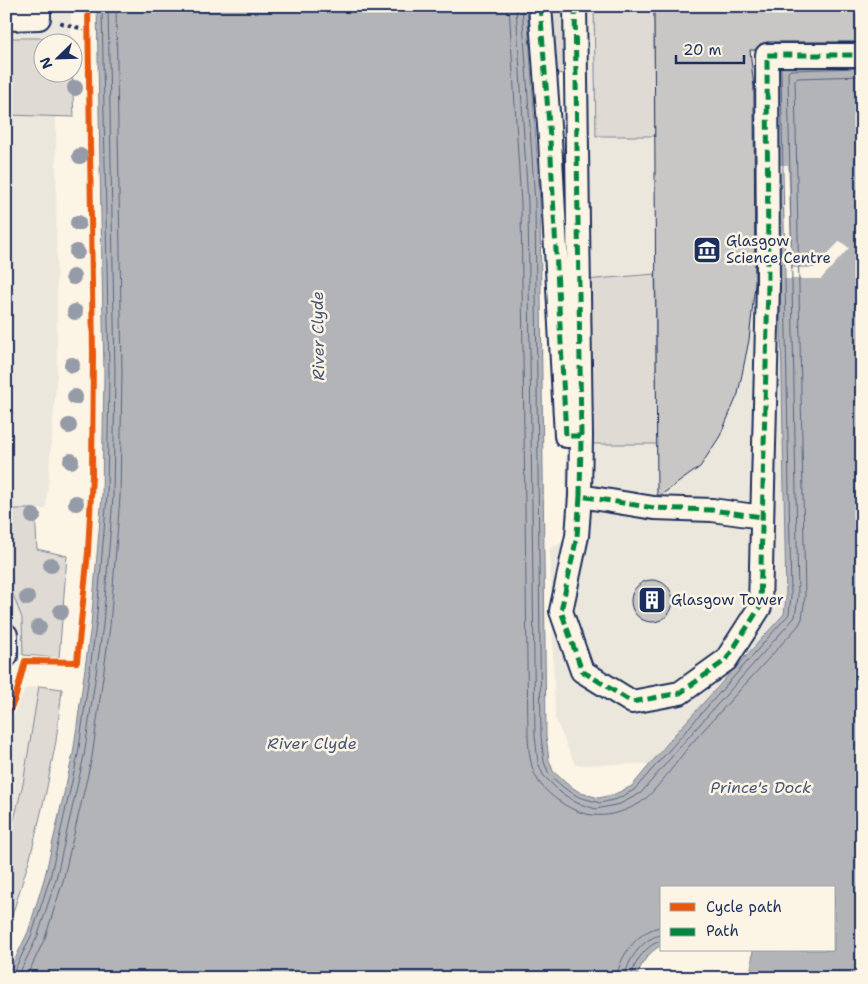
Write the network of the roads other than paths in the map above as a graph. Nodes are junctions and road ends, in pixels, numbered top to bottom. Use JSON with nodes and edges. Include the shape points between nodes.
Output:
{"nodes":[{"id":1,"x":540,"y":6,"type":"edge"},
{"id":2,"x":575,"y":6,"type":"edge"},
{"id":3,"x":39,"y":12,"type":"edge"},
{"id":4,"x":6,"y":19,"type":"edge"},
{"id":5,"x":862,"y":55,"type":"edge"},
{"id":6,"x":581,"y":436,"type":"junction"},
{"id":7,"x":580,"y":496,"type":"junction"},
{"id":8,"x":762,"y":517,"type":"junction"},
{"id":9,"x":6,"y":635,"type":"edge"},
{"id":10,"x":6,"y":656,"type":"edge"}],
"edges":[{"from":1,"to":6,"type":"street","via":[[566,436]]},
{"from":2,"to":6,"type":"street"},
{"from":3,"to":4,"type":"street"},
{"from":5,"to":8,"type":"street","via":[[767,55],[768,284]]},
{"from":6,"to":7,"type":"street"},
{"from":7,"to":8,"type":"street","via":[[654,508],[712,510]]},
{"from":7,"to":8,"type":"street","via":[[577,536],[561,611],[582,671],[632,702],[680,694],[726,660],[760,607]]},
{"from":9,"to":10,"type":"street"}]}
